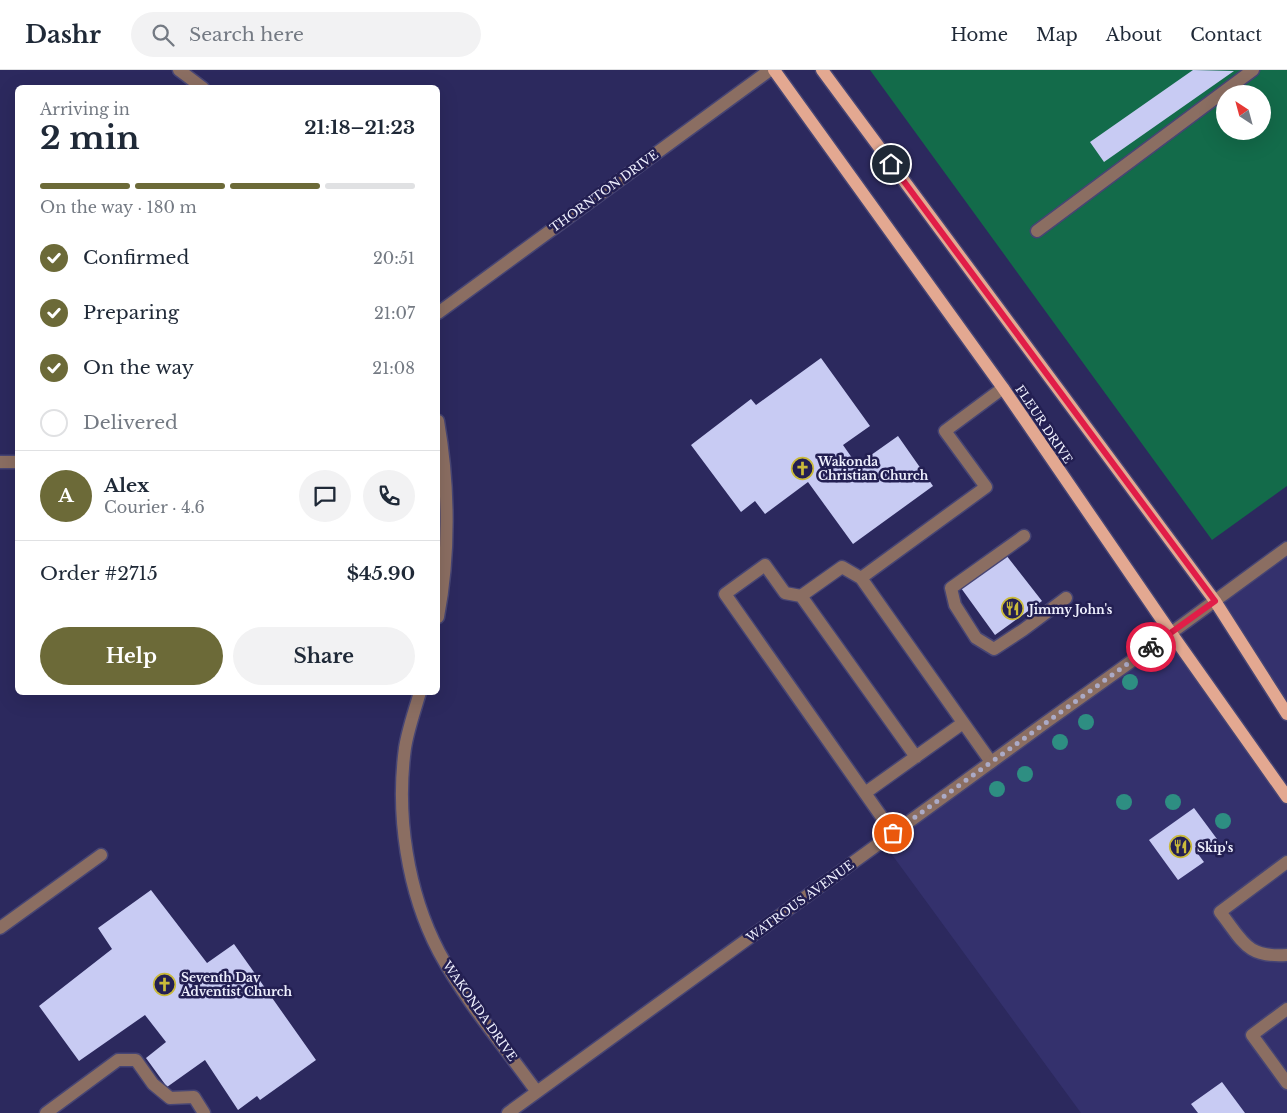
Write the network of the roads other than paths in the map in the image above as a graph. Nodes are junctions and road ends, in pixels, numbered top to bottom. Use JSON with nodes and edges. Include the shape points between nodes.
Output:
{"nodes":[{"id":1,"x":179,"y":70,"type":"edge"},
{"id":2,"x":772,"y":70,"type":"edge"},
{"id":3,"x":822,"y":70,"type":"edge"},
{"id":4,"x":1253,"y":70,"type":"edge"},
{"id":5,"x":199,"y":85,"type":"edge"},
{"id":6,"x":1037,"y":232,"type":"dead end"},
{"id":7,"x":440,"y":312,"type":"edge"},
{"id":8,"x":1003,"y":388,"type":"junction"},
{"id":9,"x":440,"y":439,"type":"edge"},
{"id":10,"x":0,"y":462,"type":"edge"},
{"id":11,"x":15,"y":462,"type":"edge"},
{"id":12,"x":1024,"y":536,"type":"dead end"},
{"id":13,"x":1287,"y":548,"type":"edge"},
{"id":14,"x":860,"y":578,"type":"junction"},
{"id":15,"x":801,"y":596,"type":"junction"},
{"id":16,"x":1066,"y":598,"type":"dead end"},
{"id":17,"x":440,"y":600,"type":"edge"},
{"id":18,"x":1215,"y":601,"type":"junction"},
{"id":19,"x":1171,"y":633,"type":"junction"},
{"id":20,"x":419,"y":695,"type":"edge"},
{"id":21,"x":1287,"y":714,"type":"edge"},
{"id":22,"x":963,"y":722,"type":"junction"},
{"id":23,"x":916,"y":756,"type":"junction"},
{"id":24,"x":991,"y":762,"type":"junction"},
{"id":25,"x":865,"y":793,"type":"junction"},
{"id":26,"x":1287,"y":797,"type":"edge"},
{"id":27,"x":893,"y":833,"type":"junction"},
{"id":28,"x":100,"y":855,"type":"dead end"},
{"id":29,"x":1287,"y":862,"type":"edge"},
{"id":30,"x":0,"y":928,"type":"edge"},
{"id":31,"x":1287,"y":955,"type":"edge"},
{"id":32,"x":1287,"y":1009,"type":"edge"},
{"id":33,"x":1287,"y":1083,"type":"edge"},
{"id":34,"x":538,"y":1092,"type":"junction"},
{"id":35,"x":46,"y":1113,"type":"edge"},
{"id":36,"x":204,"y":1113,"type":"edge"},
{"id":37,"x":508,"y":1113,"type":"edge"}],
"edges":[{"from":1,"to":5,"type":"street"},
{"from":2,"to":7,"type":"street","name":"THORNTON DRIVE"},
{"from":2,"to":8,"type":"main road","name":"FLEUR DRIVE"},
{"from":3,"to":18,"type":"main road"},
{"from":4,"to":6,"type":"street"},
{"from":8,"to":14,"type":"street","via":[[945,431],[986,487]]},
{"from":8,"to":19,"type":"main road","name":"FLEUR DRIVE"},
{"from":9,"to":17,"type":"street","via":[[446,545]]},
{"from":10,"to":11,"type":"street"},
{"from":12,"to":16,"type":"street","via":[[951,588],[955,605],[976,638],[994,649]]},
{"from":13,"to":18,"type":"street","name":"WATROUS AVENUE"},
{"from":14,"to":15,"type":"street","via":[[842,567]]},
{"from":14,"to":22,"type":"street"},
{"from":15,"to":23,"type":"street"},
{"from":15,"to":25,"type":"street","via":[[785,593],[765,565],[725,594]]},
{"from":18,"to":19,"type":"street","name":"WATROUS AVENUE"},
{"from":18,"to":21,"type":"main road"},
{"from":19,"to":24,"type":"street","name":"WATROUS AVENUE"},
{"from":19,"to":26,"type":"main road","name":"FLEUR DRIVE"},
{"from":20,"to":34,"type":"street","name":"WAKONDA DRIVE","via":[[405,747],[402,816],[406,851],[424,919],[456,981]]},
{"from":22,"to":23,"type":"street"},
{"from":22,"to":24,"type":"street"},
{"from":23,"to":25,"type":"street"},
{"from":24,"to":27,"type":"street","name":"WATROUS AVENUE"},
{"from":25,"to":27,"type":"street"},
{"from":27,"to":34,"type":"street","name":"WATROUS AVENUE"},
{"from":28,"to":30,"type":"street"},
{"from":29,"to":31,"type":"street","via":[[1220,912],[1249,950],[1269,956]]},
{"from":32,"to":33,"type":"street","via":[[1252,1035]]},
{"from":34,"to":37,"type":"street","name":"WATROUS AVENUE"},
{"from":35,"to":36,"type":"street","via":[[118,1060],[136,1060],[153,1084],[170,1098],[194,1097]]}]}
